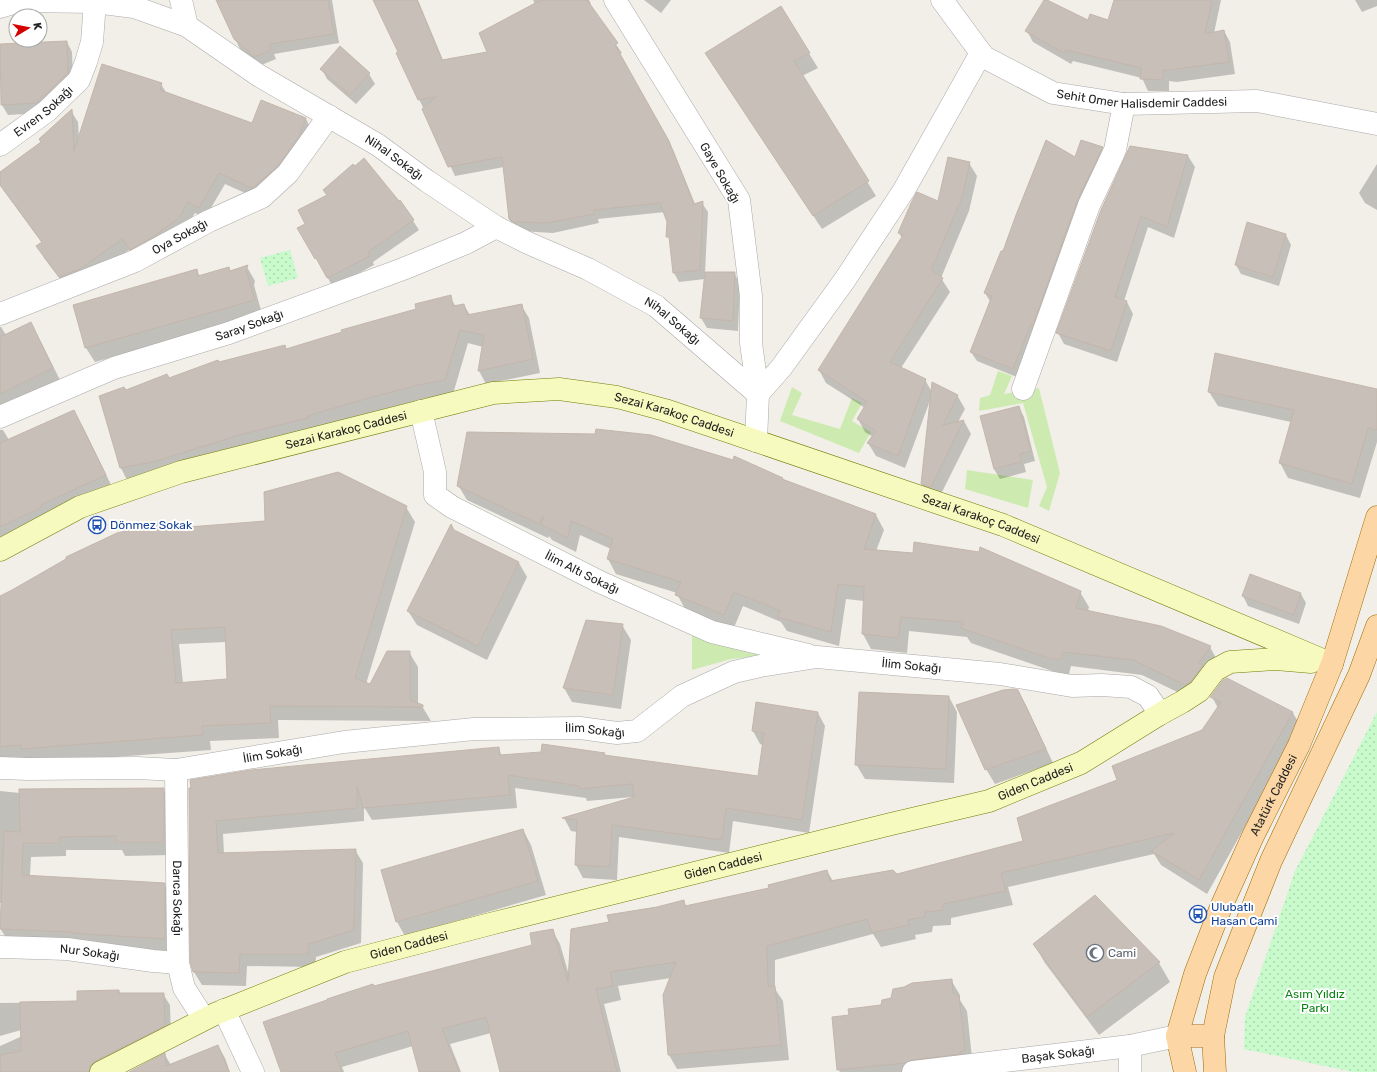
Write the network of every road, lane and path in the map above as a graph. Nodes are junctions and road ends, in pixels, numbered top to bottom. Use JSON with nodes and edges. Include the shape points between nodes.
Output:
{"nodes":[{"id":1,"x":181,"y":0,"type":"edge"},
{"id":2,"x":615,"y":0,"type":"edge"},
{"id":3,"x":942,"y":0,"type":"edge"},
{"id":4,"x":95,"y":2,"type":"junction"},
{"id":5,"x":13,"y":3,"type":"edge"},
{"id":6,"x":187,"y":26,"type":"junction"},
{"id":7,"x":981,"y":53,"type":"junction"},
{"id":8,"x":1124,"y":104,"type":"junction"},
{"id":9,"x":329,"y":116,"type":"junction"},
{"id":10,"x":1377,"y":124,"type":"edge"},
{"id":11,"x":0,"y":145,"type":"edge"},
{"id":12,"x":496,"y":227,"type":"junction"},
{"id":13,"x":0,"y":314,"type":"edge"},
{"id":14,"x":1023,"y":389,"type":"dead end"},
{"id":15,"x":758,"y":394,"type":"junction"},
{"id":16,"x":421,"y":411,"type":"junction"},
{"id":17,"x":0,"y":417,"type":"edge"},
{"id":18,"x":756,"y":441,"type":"junction"},
{"id":19,"x":1377,"y":517,"type":"edge"},
{"id":20,"x":0,"y":550,"type":"edge"},
{"id":21,"x":1377,"y":626,"type":"edge"},
{"id":22,"x":817,"y":657,"type":"junction"},
{"id":23,"x":1332,"y":664,"type":"junction"},
{"id":24,"x":1359,"y":675,"type":"junction"},
{"id":25,"x":1160,"y":714,"type":"junction"},
{"id":26,"x":0,"y":768,"type":"edge"},
{"id":27,"x":176,"y":770,"type":"junction"},
{"id":28,"x":0,"y":947,"type":"edge"},
{"id":29,"x":178,"y":963,"type":"junction"},
{"id":30,"x":224,"y":1010,"type":"junction"},
{"id":31,"x":204,"y":1019,"type":"junction"},
{"id":32,"x":1177,"y":1036,"type":"junction"},
{"id":33,"x":1213,"y":1036,"type":"junction"},
{"id":34,"x":1130,"y":1046,"type":"junction"},
{"id":35,"x":101,"y":1072,"type":"edge"},
{"id":36,"x":253,"y":1072,"type":"edge"},
{"id":37,"x":914,"y":1072,"type":"edge"},
{"id":38,"x":1130,"y":1072,"type":"edge"},
{"id":39,"x":1185,"y":1072,"type":"edge"},
{"id":40,"x":1215,"y":1072,"type":"edge"}],
"edges":[{"from":1,"to":6,"type":"street"},
{"from":2,"to":15,"type":"street","name":"Gaye Sokağı","via":[[739,200]]},
{"from":3,"to":7,"type":"street","name":"Sehit Omer Halisdemir Caddesi"},
{"from":4,"to":5,"type":"street","name":"Nihal Sokağı"},
{"from":4,"to":6,"type":"street","name":"Nihal Sokağı","via":[[134,7]]},
{"from":4,"to":11,"type":"street","name":"Evren Sokağı","via":[[92,42],[79,80],[47,111]]},
{"from":6,"to":9,"type":"street","name":"Nihal Sokağı","via":[[258,75]]},
{"from":7,"to":8,"type":"street","name":"Sehit Omer Halisdemir Caddesi","via":[[984,57],[1053,93]]},
{"from":7,"to":15,"type":"street","via":[[904,190],[844,281],[781,368]]},
{"from":8,"to":10,"type":"street","name":"Sehit Omer Halisdemir Caddesi","via":[[1257,101]]},
{"from":8,"to":14,"type":"street","via":[[1116,150],[1088,205]]},
{"from":9,"to":12,"type":"street","name":"Nihal Sokağı","via":[[378,145]]},
{"from":9,"to":13,"type":"street","name":"Oya Sokağı","via":[[288,173],[262,197],[135,261]]},
{"from":12,"to":15,"type":"street","name":"Nihal Sokağı","via":[[588,268],[656,306]]},
{"from":12,"to":17,"type":"street","name":"Saray Sokağı","via":[[466,243],[403,269],[229,333],[114,368]]},
{"from":15,"to":18,"type":"street","name":"Gaye Sokağı"},
{"from":16,"to":18,"type":"street","name":"Sezai Karakoç Caddesi","via":[[493,393],[559,389],[617,397],[665,410]]},
{"from":16,"to":20,"type":"street","name":"Sezai Karakoç Caddesi","via":[[181,472],[80,507]]},
{"from":16,"to":22,"type":"street","name":"İlim Altı Sokağı","via":[[435,472],[435,495],[452,507],[600,582],[712,632]]},
{"from":18,"to":23,"type":"street","name":"Sezai Karakoç Caddesi","via":[[1003,525]]},
{"from":19,"to":23,"type":"main road","name":"Atatürk Caddesi"},
{"from":21,"to":24,"type":"main road","name":"Atatürk Caddesi"},
{"from":22,"to":25,"type":"street","name":"İlim Sokağı","via":[[1000,674],[1072,686],[1131,687],[1148,696]]},
{"from":22,"to":27,"type":"street","name":"İlim Sokağı","via":[[734,672],[682,696],[637,731],[616,733],[580,728],[474,729],[344,742]]},
{"from":23,"to":24,"type":"main road"},
{"from":23,"to":25,"type":"street","name":"Giden Caddesi","via":[[1276,659],[1230,662],[1214,670],[1199,691]]},
{"from":23,"to":32,"type":"main road","name":"Atatürk Caddesi","via":[[1299,745],[1221,907],[1195,974]]},
{"from":24,"to":33,"type":"main road","name":"Atatürk Caddesi","via":[[1271,861],[1225,977]]},
{"from":25,"to":30,"type":"street","name":"Giden Caddesi","via":[[1080,763],[989,801],[345,962]]},
{"from":26,"to":27,"type":"street","name":"İlim Sokağı"},
{"from":27,"to":29,"type":"street","name":"Darıca Sokağı"},
{"from":28,"to":29,"type":"street","name":"Nur Sokağı","via":[[67,949]]},
{"from":29,"to":31,"type":"street","name":"Darıca Sokağı","via":[[184,988]]},
{"from":30,"to":31,"type":"street","name":"Giden Caddesi"},
{"from":30,"to":36,"type":"street"},
{"from":31,"to":35,"type":"street","name":"Giden Caddesi"},
{"from":32,"to":33,"type":"main road"},
{"from":32,"to":34,"type":"street","name":"Başak Sokağı"},
{"from":32,"to":39,"type":"main road","name":"Atatürk Caddesi"},
{"from":33,"to":40,"type":"main road","name":"Atatürk Caddesi"},
{"from":34,"to":37,"type":"street","name":"Başak Sokağı"},
{"from":34,"to":38,"type":"street"}]}
